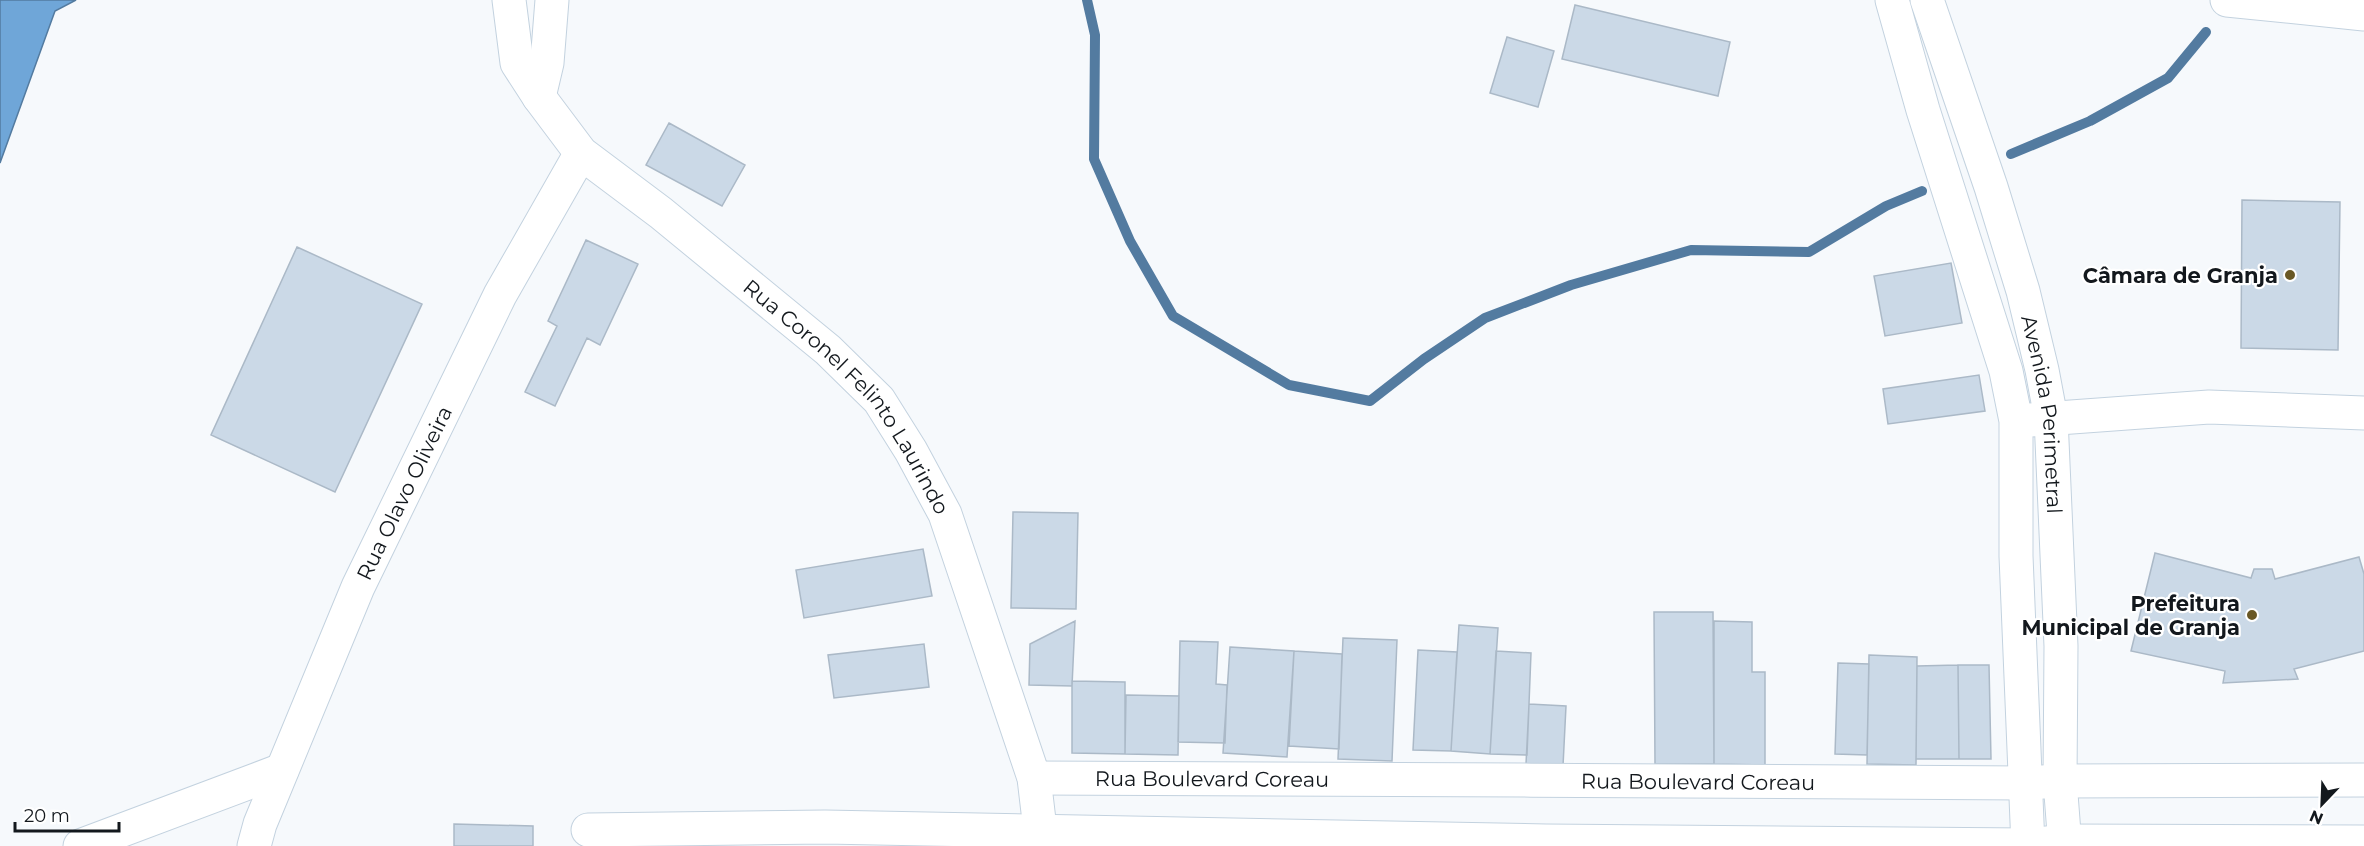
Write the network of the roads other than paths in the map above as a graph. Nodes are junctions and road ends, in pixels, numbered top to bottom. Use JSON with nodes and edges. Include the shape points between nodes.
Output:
{"nodes":[{"id":1,"x":509,"y":0,"type":"edge"},
{"id":2,"x":552,"y":0,"type":"edge"},
{"id":3,"x":1892,"y":0,"type":"edge"},
{"id":4,"x":1927,"y":0,"type":"edge"},
{"id":5,"x":2227,"y":0,"type":"edge"},
{"id":6,"x":2364,"y":14,"type":"edge"},
{"id":7,"x":539,"y":97,"type":"junction"},
{"id":8,"x":581,"y":153,"type":"junction"},
{"id":9,"x":2364,"y":412,"type":"edge"},
{"id":10,"x":2050,"y":418,"type":"junction"},
{"id":11,"x":2016,"y":421,"type":"junction"},
{"id":12,"x":282,"y":770,"type":"junction"},
{"id":13,"x":1034,"y":778,"type":"junction"},
{"id":14,"x":2364,"y":780,"type":"edge"},
{"id":15,"x":2060,"y":781,"type":"junction"},
{"id":16,"x":2025,"y":783,"type":"junction"},
{"id":17,"x":588,"y":830,"type":"dead end"},
{"id":18,"x":1042,"y":839,"type":"edge"},
{"id":19,"x":2364,"y":842,"type":"edge"},
{"id":20,"x":2065,"y":844,"type":"edge"},
{"id":21,"x":2028,"y":845,"type":"edge"},
{"id":22,"x":80,"y":846,"type":"edge"},
{"id":23,"x":254,"y":846,"type":"edge"}],
"edges":[{"from":1,"to":7,"type":"street","via":[[517,63]]},
{"from":2,"to":7,"type":"street","via":[[547,63]]},
{"from":3,"to":11,"type":"street","name":"Avenida Perimetral","via":[[2000,349]]},
{"from":4,"to":10,"type":"street","name":"Avenida Perimetral","via":[[2023,291]]},
{"from":5,"to":6,"type":"street"},
{"from":7,"to":8,"type":"street","name":"Rua Coronel Felinto Laurindo"},
{"from":8,"to":12,"type":"street","name":"Rua Olavo Oliveira","via":[[500,296],[403,493],[358,587]]},
{"from":8,"to":13,"type":"street","name":"Rua Coronel Felinto Laurindo","via":[[828,350],[879,400],[945,514]]},
{"from":9,"to":10,"type":"street","via":[[2209,406]]},
{"from":10,"to":11,"type":"street"},
{"from":10,"to":15,"type":"street","name":"Avenida Perimetral","via":[[2061,646]]},
{"from":11,"to":16,"type":"street","name":"Avenida Perimetral","via":[[2016,556]]},
{"from":12,"to":22,"type":"street"},
{"from":12,"to":23,"type":"street","name":"Rua Olavo Oliveira"},
{"from":13,"to":16,"type":"street","name":"Rua Boulevard Coreau"},
{"from":13,"to":18,"type":"street","name":"Rua Coronel Felinto Laurindo"},
{"from":14,"to":15,"type":"street","name":"Rua Boulevard Coreau"},
{"from":15,"to":16,"type":"street","name":"Rua Boulevard Coreau"},
{"from":15,"to":20,"type":"street","name":"Avenida Perimetral"},
{"from":16,"to":21,"type":"street","name":"Avenida Perimetral"},
{"from":17,"to":18,"type":"street","via":[[825,827]]},
{"from":18,"to":21,"type":"street"},
{"from":19,"to":20,"type":"street"},
{"from":20,"to":21,"type":"street"}]}
